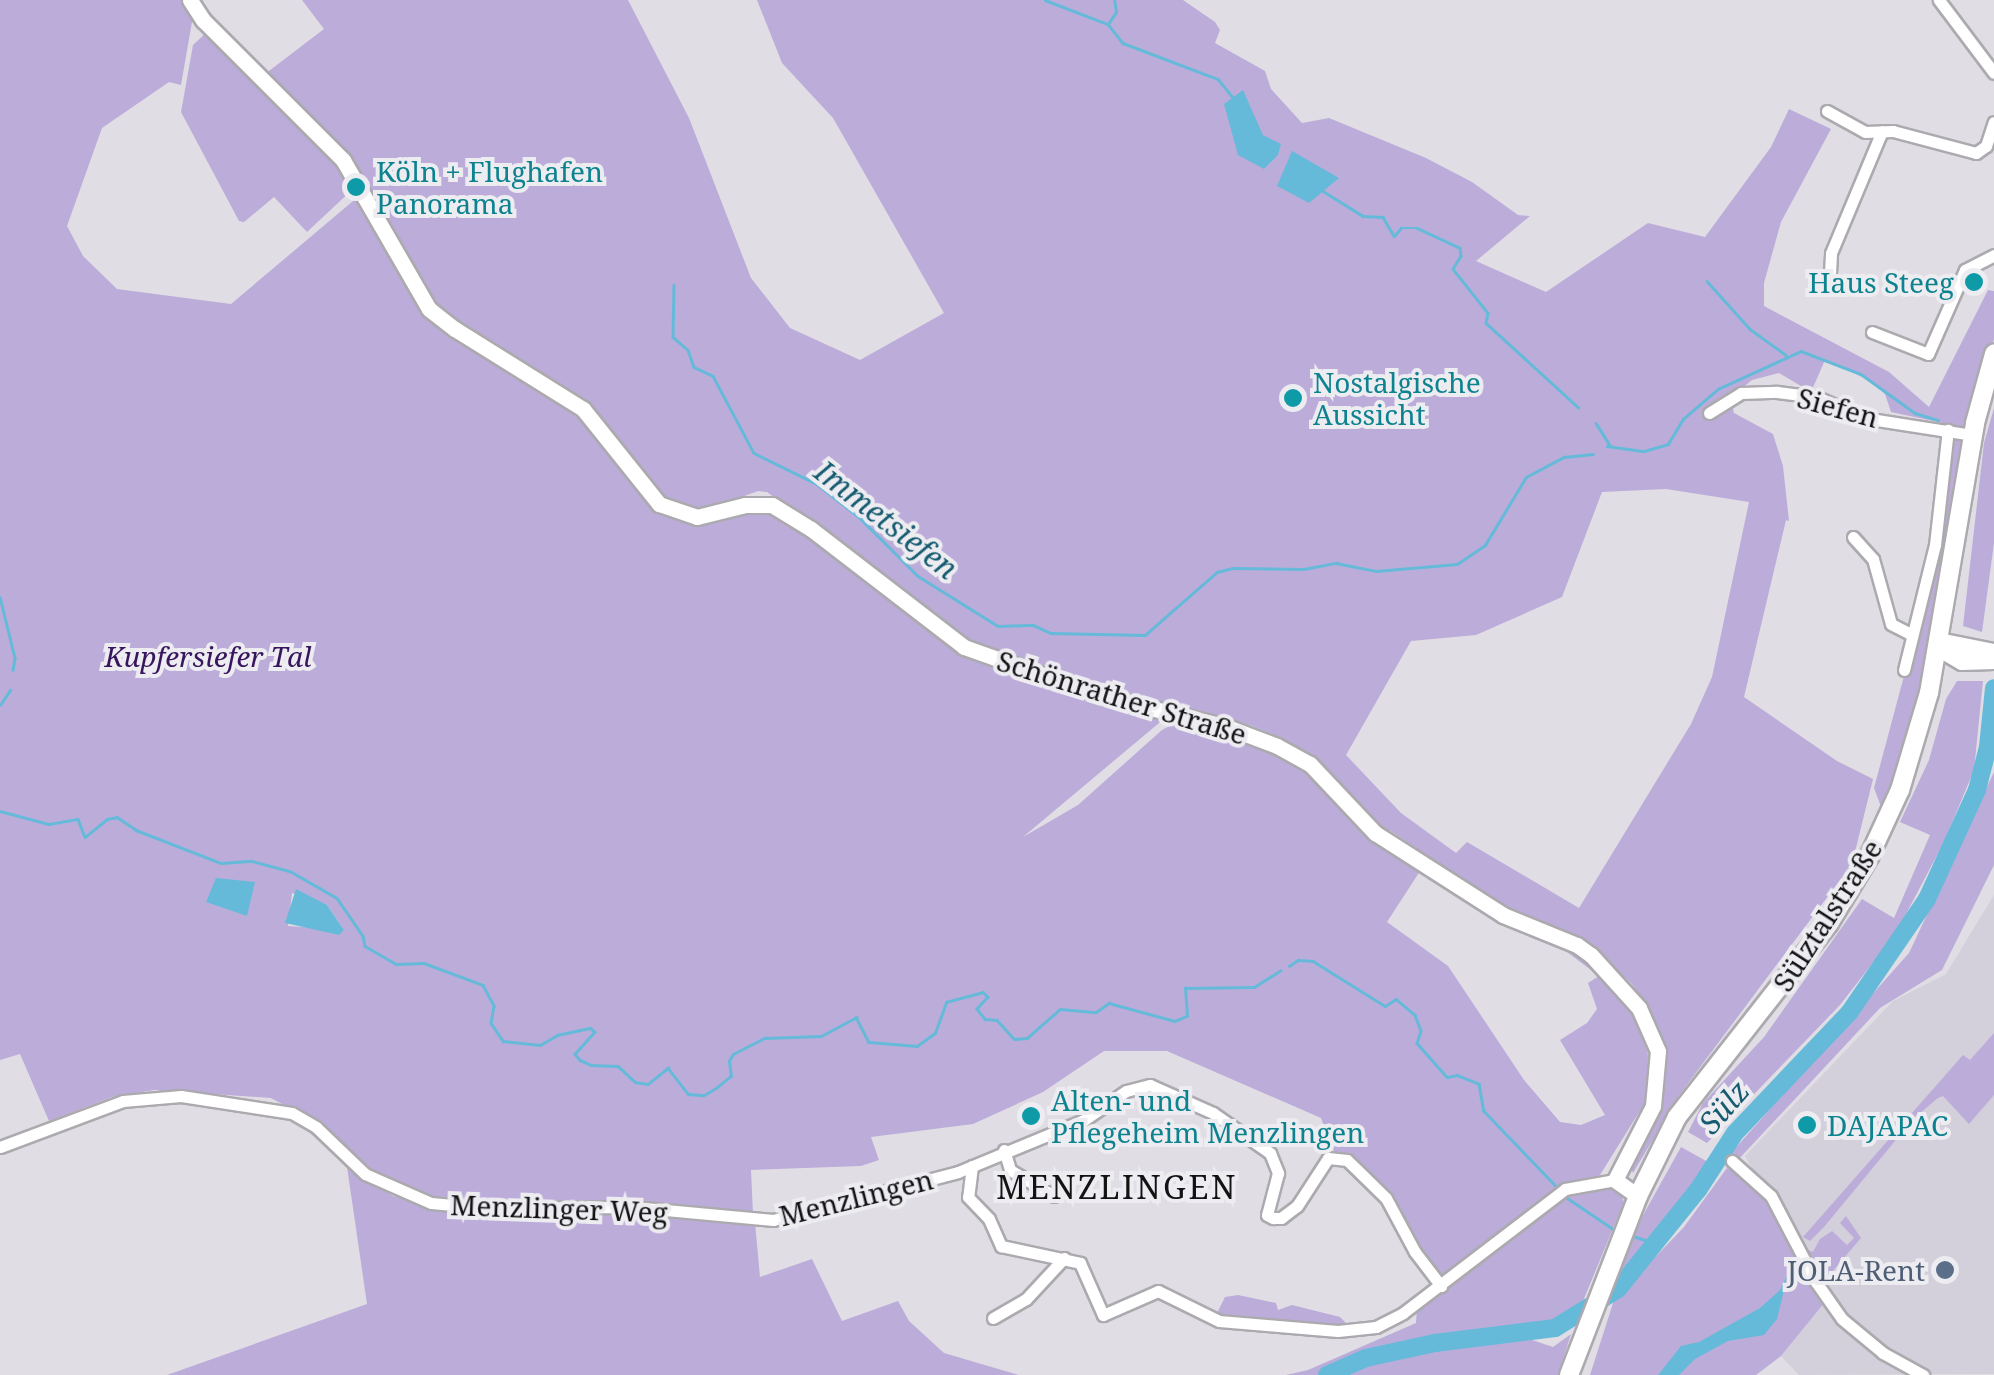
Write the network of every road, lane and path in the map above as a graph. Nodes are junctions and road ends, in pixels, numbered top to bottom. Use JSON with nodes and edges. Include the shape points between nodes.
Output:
{"nodes":[{"id":1,"x":190,"y":0,"type":"edge"},
{"id":2,"x":1939,"y":0,"type":"edge"},
{"id":3,"x":1994,"y":72,"type":"edge"},
{"id":4,"x":1827,"y":111,"type":"dead end"},
{"id":5,"x":1994,"y":122,"type":"edge"},
{"id":6,"x":1882,"y":131,"type":"junction"},
{"id":7,"x":1994,"y":255,"type":"edge"},
{"id":8,"x":1830,"y":274,"type":"dead end"},
{"id":9,"x":1872,"y":332,"type":"dead end"},
{"id":10,"x":1994,"y":354,"type":"edge"},
{"id":11,"x":1709,"y":413,"type":"dead end"},
{"id":12,"x":1948,"y":430,"type":"junction"},
{"id":13,"x":1972,"y":435,"type":"junction"},
{"id":14,"x":1853,"y":537,"type":"dead end"},
{"id":15,"x":1911,"y":634,"type":"junction"},
{"id":16,"x":1938,"y":644,"type":"junction"},
{"id":17,"x":1974,"y":655,"type":"junction"},
{"id":18,"x":1994,"y":656,"type":"edge"},
{"id":19,"x":1904,"y":670,"type":"dead end"},
{"id":20,"x":1929,"y":692,"type":"junction"},
{"id":21,"x":0,"y":1147,"type":"edge"},
{"id":22,"x":1004,"y":1150,"type":"junction"},
{"id":23,"x":1732,"y":1161,"type":"dead end"},
{"id":24,"x":972,"y":1166,"type":"junction"},
{"id":25,"x":1618,"y":1172,"type":"junction"},
{"id":26,"x":1641,"y":1190,"type":"junction"},
{"id":27,"x":1054,"y":1196,"type":"dead end"},
{"id":28,"x":738,"y":1218,"type":"joint"},
{"id":29,"x":1064,"y":1258,"type":"junction"},
{"id":30,"x":1440,"y":1286,"type":"junction"},
{"id":31,"x":993,"y":1318,"type":"dead end"},
{"id":32,"x":1569,"y":1375,"type":"edge"},
{"id":33,"x":1923,"y":1375,"type":"edge"}],
"edges":[{"from":1,"to":25,"type":"street","name":"Schönrather Straße","via":[[343,160],[430,308],[454,330],[583,409],[659,504],[697,517],[772,505],[964,647],[1291,752],[1317,770],[1375,833],[1504,915],[1591,955],[1640,1008],[1658,1051],[1653,1106]]},
{"from":2,"to":3,"type":"street"},
{"from":4,"to":6,"type":"street","via":[[1865,132]]},
{"from":5,"to":6,"type":"street","via":[[1979,153]]},
{"from":6,"to":8,"type":"street","via":[[1831,253]]},
{"from":7,"to":9,"type":"street","via":[[1965,270],[1928,354]]},
{"from":10,"to":13,"type":"main road","name":"Sülztalstraße"},
{"from":11,"to":12,"type":"street","name":"Siefen","via":[[1741,393],[1777,392],[1817,398],[1864,418]]},
{"from":12,"to":13,"type":"street","name":"Siefen"},
{"from":12,"to":15,"type":"street","via":[[1935,545]]},
{"from":13,"to":16,"type":"main road","name":"Sülztalstraße"},
{"from":14,"to":15,"type":"street","via":[[1874,559],[1891,624]]},
{"from":15,"to":19,"type":"street"},
{"from":16,"to":17,"type":"main road","via":[[1952,658]]},
{"from":16,"to":20,"type":"main road","name":"Sülztalstraße"},
{"from":17,"to":18,"type":"main road"},
{"from":17,"to":20,"type":"main road"},
{"from":20,"to":26,"type":"main road","name":"Sülztalstraße","via":[[1900,790],[1863,868],[1796,966],[1683,1108]]},
{"from":21,"to":28,"type":"street","name":"Menzlinger Weg","via":[[123,1101],[180,1096],[292,1112],[365,1174],[432,1203],[633,1207]]},
{"from":22,"to":24,"type":"street","name":"Menzlingen"},
{"from":22,"to":27,"type":"street","via":[[1010,1170]]},
{"from":22,"to":30,"type":"street","name":"Menzlingen","via":[[1084,1120],[1136,1086],[1160,1087],[1270,1153],[1278,1173],[1267,1216],[1281,1218],[1296,1206],[1328,1158],[1347,1160],[1386,1198]]},
{"from":23,"to":33,"type":"street","via":[[1771,1196],[1842,1326]]},
{"from":24,"to":28,"type":"street","name":"Menzlingen","via":[[789,1217]]},
{"from":24,"to":29,"type":"street","name":"Menzlingen","via":[[968,1197],[1004,1249]]},
{"from":25,"to":26,"type":"street"},
{"from":25,"to":30,"type":"street","via":[[1565,1189]]},
{"from":26,"to":32,"type":"main road","name":"Sülztalstraße"},
{"from":29,"to":30,"type":"street","via":[[1087,1270],[1103,1316],[1158,1291],[1219,1321],[1351,1331],[1390,1320]]},
{"from":29,"to":31,"type":"street","via":[[1026,1299]]}]}
